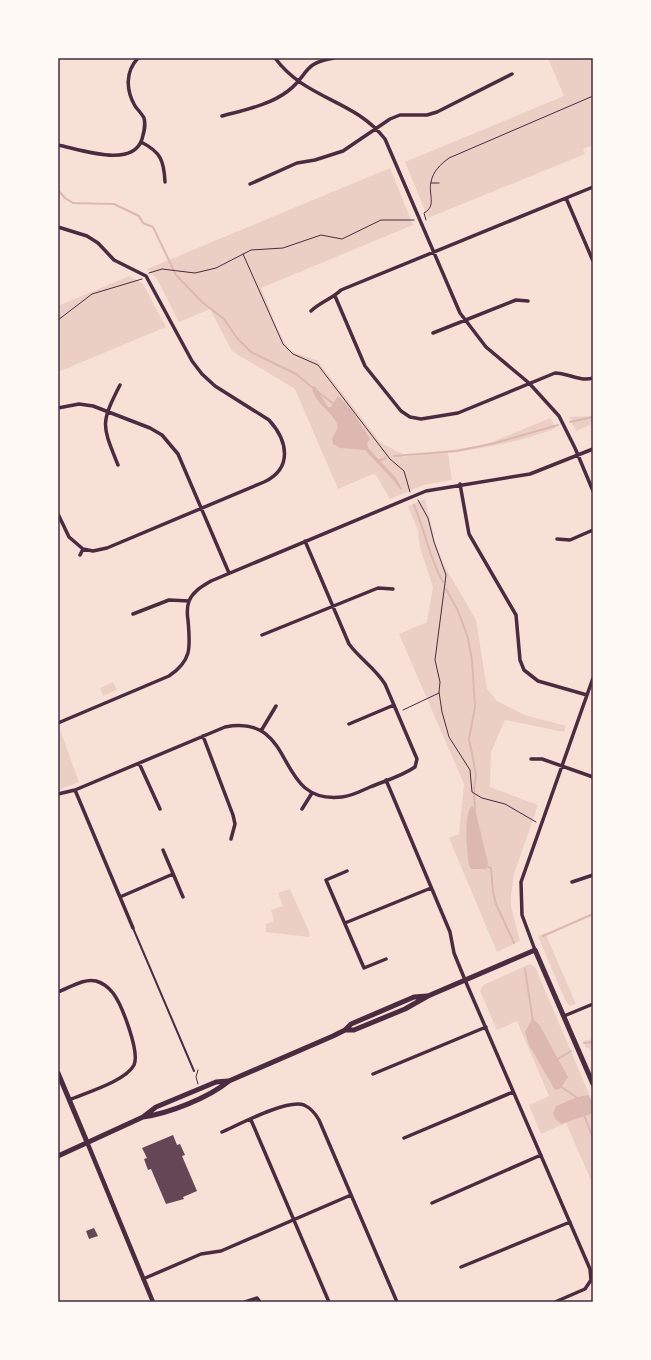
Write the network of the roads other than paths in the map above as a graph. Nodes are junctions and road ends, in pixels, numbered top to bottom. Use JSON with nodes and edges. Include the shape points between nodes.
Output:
{"nodes":[{"id":1,"x":138,"y":58,"type":"edge"},
{"id":2,"x":275,"y":58,"type":"edge"},
{"id":3,"x":334,"y":58,"type":"edge"},
{"id":4,"x":512,"y":74,"type":"dead end"},
{"id":5,"x":297,"y":81,"type":"junction"},
{"id":6,"x":222,"y":116,"type":"dead end"},
{"id":7,"x":377,"y":128,"type":"junction"},
{"id":8,"x":141,"y":142,"type":"junction"},
{"id":9,"x":58,"y":145,"type":"edge"},
{"id":10,"x":165,"y":182,"type":"dead end"},
{"id":11,"x":250,"y":184,"type":"dead end"},
{"id":12,"x":593,"y":187,"type":"edge"},
{"id":13,"x":566,"y":198,"type":"junction"},
{"id":14,"x":58,"y":227,"type":"edge"},
{"id":15,"x":434,"y":253,"type":"junction"},
{"id":16,"x":593,"y":261,"type":"edge"},
{"id":17,"x":335,"y":296,"type":"junction"},
{"id":18,"x":528,"y":301,"type":"dead end"},
{"id":19,"x":310,"y":311,"type":"dead end"},
{"id":20,"x":464,"y":320,"type":"junction"},
{"id":21,"x":433,"y":333,"type":"dead end"},
{"id":22,"x":593,"y":378,"type":"edge"},
{"id":23,"x":529,"y":382,"type":"junction"},
{"id":24,"x":120,"y":385,"type":"dead end"},
{"id":25,"x":58,"y":408,"type":"edge"},
{"id":26,"x":107,"y":410,"type":"junction"},
{"id":27,"x":593,"y":449,"type":"edge"},
{"id":28,"x":578,"y":455,"type":"junction"},
{"id":29,"x":118,"y":465,"type":"dead end"},
{"id":30,"x":460,"y":484,"type":"junction"},
{"id":31,"x":593,"y":491,"type":"edge"},
{"id":32,"x":202,"y":508,"type":"junction"},
{"id":33,"x":58,"y":514,"type":"edge"},
{"id":34,"x":593,"y":530,"type":"edge"},
{"id":35,"x":557,"y":539,"type":"dead end"},
{"id":36,"x":305,"y":541,"type":"junction"},
{"id":37,"x":82,"y":549,"type":"junction"},
{"id":38,"x":80,"y":555,"type":"dead end"},
{"id":39,"x":229,"y":573,"type":"junction"},
{"id":40,"x":393,"y":589,"type":"dead end"},
{"id":41,"x":189,"y":602,"type":"junction"},
{"id":42,"x":333,"y":605,"type":"junction"},
{"id":43,"x":133,"y":614,"type":"dead end"},
{"id":44,"x":262,"y":635,"type":"dead end"},
{"id":45,"x":593,"y":678,"type":"edge"},
{"id":46,"x":587,"y":695,"type":"junction"},
{"id":47,"x":394,"y":705,"type":"junction"},
{"id":48,"x":276,"y":706,"type":"dead end"},
{"id":49,"x":58,"y":723,"type":"edge"},
{"id":50,"x":349,"y":724,"type":"dead end"},
{"id":51,"x":261,"y":731,"type":"junction"},
{"id":52,"x":203,"y":736,"type":"junction"},
{"id":53,"x":531,"y":759,"type":"dead end"},
{"id":54,"x":139,"y":763,"type":"junction"},
{"id":55,"x":562,"y":766,"type":"junction"},
{"id":56,"x":593,"y":777,"type":"edge"},
{"id":57,"x":386,"y":780,"type":"junction"},
{"id":58,"x":75,"y":790,"type":"junction"},
{"id":59,"x":312,"y":793,"type":"junction"},
{"id":60,"x":58,"y":794,"type":"edge"},
{"id":61,"x":160,"y":809,"type":"dead end"},
{"id":62,"x":302,"y":809,"type":"dead end"},
{"id":63,"x":230,"y":839,"type":"dead end"},
{"id":64,"x":163,"y":850,"type":"dead end"},
{"id":65,"x":347,"y":871,"type":"dead end"},
{"id":66,"x":173,"y":874,"type":"junction"},
{"id":67,"x":593,"y":876,"type":"edge"},
{"id":68,"x":572,"y":882,"type":"dead end"},
{"id":69,"x":431,"y":888,"type":"junction"},
{"id":70,"x":120,"y":896,"type":"junction"},
{"id":71,"x":183,"y":897,"type":"dead end"},
{"id":72,"x":345,"y":923,"type":"junction"},
{"id":73,"x":133,"y":928,"type":"joint"},
{"id":74,"x":535,"y":950,"type":"junction"},
{"id":75,"x":386,"y":959,"type":"dead end"},
{"id":76,"x":465,"y":980,"type":"junction"},
{"id":77,"x":58,"y":992,"type":"edge"},
{"id":78,"x":593,"y":1004,"type":"edge"},
{"id":79,"x":564,"y":1016,"type":"junction"},
{"id":80,"x":486,"y":1027,"type":"junction"},
{"id":81,"x":194,"y":1071,"type":"road end"},
{"id":82,"x":58,"y":1073,"type":"edge"},
{"id":83,"x":373,"y":1074,"type":"dead end"},
{"id":84,"x":229,"y":1081,"type":"junction"},
{"id":85,"x":593,"y":1084,"type":"edge"},
{"id":86,"x":513,"y":1092,"type":"junction"},
{"id":87,"x":69,"y":1100,"type":"junction"},
{"id":88,"x":143,"y":1117,"type":"junction"},
{"id":89,"x":251,"y":1120,"type":"junction"},
{"id":90,"x":222,"y":1132,"type":"dead end"},
{"id":91,"x":404,"y":1138,"type":"dead end"},
{"id":92,"x":87,"y":1142,"type":"junction"},
{"id":93,"x":541,"y":1155,"type":"junction"},
{"id":94,"x":58,"y":1156,"type":"edge"},
{"id":95,"x":351,"y":1195,"type":"junction"},
{"id":96,"x":432,"y":1203,"type":"dead end"},
{"id":97,"x":293,"y":1219,"type":"junction"},
{"id":98,"x":570,"y":1222,"type":"junction"},
{"id":99,"x":462,"y":1266,"type":"dead end"},
{"id":100,"x":143,"y":1279,"type":"junction"},
{"id":101,"x":258,"y":1300,"type":"edge"},
{"id":102,"x":152,"y":1302,"type":"edge"},
{"id":103,"x":246,"y":1302,"type":"edge"},
{"id":104,"x":329,"y":1302,"type":"edge"},
{"id":105,"x":397,"y":1302,"type":"edge"},
{"id":106,"x":555,"y":1302,"type":"edge"}],
"edges":[{"from":1,"to":8,"type":"street","via":[[128,81],[129,94],[145,125]]},
{"from":2,"to":5,"type":"street"},
{"from":3,"to":5,"type":"street","via":[[313,63]]},
{"from":4,"to":7,"type":"street","via":[[437,112],[427,115],[400,115]]},
{"from":5,"to":6,"type":"street","via":[[277,98]]},
{"from":5,"to":7,"type":"street","via":[[353,111]]},
{"from":7,"to":11,"type":"street","via":[[342,151],[297,163]]},
{"from":7,"to":15,"type":"street","via":[[391,149]]},
{"from":8,"to":9,"type":"street","via":[[131,152],[119,156]]},
{"from":8,"to":10,"type":"street","via":[[150,146],[160,157],[164,166]]},
{"from":12,"to":13,"type":"street"},
{"from":13,"to":15,"type":"street"},
{"from":13,"to":16,"type":"street"},
{"from":14,"to":32,"type":"street","via":[[87,236],[103,247],[114,260],[146,276],[192,361],[202,374],[215,386],[269,420],[276,428],[285,452],[280,471],[273,478]]},
{"from":15,"to":17,"type":"street","via":[[341,290]]},
{"from":15,"to":20,"type":"street"},
{"from":17,"to":19,"type":"street","via":[[321,302]]},
{"from":17,"to":23,"type":"street","via":[[366,366],[401,411],[410,417],[421,419],[458,413]]},
{"from":18,"to":20,"type":"street","via":[[516,300]]},
{"from":20,"to":21,"type":"street"},
{"from":20,"to":23,"type":"street","via":[[490,351]]},
{"from":22,"to":23,"type":"street","via":[[588,380],[565,373],[555,373]]},
{"from":23,"to":28,"type":"street","via":[[558,416]]},
{"from":24,"to":26,"type":"street"},
{"from":25,"to":26,"type":"street","via":[[79,404]]},
{"from":26,"to":29,"type":"street","via":[[104,423]]},
{"from":26,"to":32,"type":"street","via":[[150,428],[166,440],[178,454]]},
{"from":27,"to":28,"type":"street"},
{"from":28,"to":30,"type":"street","via":[[530,474]]},
{"from":28,"to":31,"type":"street"},
{"from":30,"to":36,"type":"street","via":[[426,491]]},
{"from":30,"to":46,"type":"street","via":[[469,534],[516,615],[520,660],[524,670],[538,682]]},
{"from":32,"to":37,"type":"street","via":[[107,548],[93,551]]},
{"from":32,"to":39,"type":"street"},
{"from":33,"to":37,"type":"street","via":[[69,537]]},
{"from":34,"to":35,"type":"street","via":[[570,540]]},
{"from":36,"to":39,"type":"street"},
{"from":36,"to":42,"type":"street"},
{"from":37,"to":38,"type":"street"},
{"from":39,"to":41,"type":"street","via":[[201,587]]},
{"from":40,"to":42,"type":"street","via":[[378,588]]},
{"from":41,"to":43,"type":"street","via":[[169,600]]},
{"from":41,"to":49,"type":"street","via":[[189,652],[178,670]]},
{"from":42,"to":44,"type":"street"},
{"from":42,"to":47,"type":"street","via":[[349,644],[357,655],[379,674]]},
{"from":45,"to":46,"type":"street"},
{"from":46,"to":55,"type":"street"},
{"from":47,"to":50,"type":"street"},
{"from":47,"to":57,"type":"street","via":[[418,764],[411,770]]},
{"from":48,"to":51,"type":"street"},
{"from":51,"to":52,"type":"street","via":[[252,727],[235,726],[225,727]]},
{"from":51,"to":59,"type":"street","via":[[276,743],[296,779]]},
{"from":52,"to":54,"type":"street"},
{"from":52,"to":63,"type":"street","via":[[233,814],[235,824]]},
{"from":53,"to":55,"type":"street"},
{"from":54,"to":58,"type":"street"},
{"from":54,"to":61,"type":"street"},
{"from":55,"to":56,"type":"street"},
{"from":55,"to":74,"type":"street","via":[[522,873],[522,915]]},
{"from":57,"to":59,"type":"street","via":[[343,797]]},
{"from":57,"to":69,"type":"street"},
{"from":58,"to":60,"type":"street"},
{"from":58,"to":70,"type":"street"},
{"from":59,"to":62,"type":"street"},
{"from":64,"to":66,"type":"street"},
{"from":65,"to":72,"type":"street","via":[[326,880]]},
{"from":66,"to":70,"type":"street"},
{"from":66,"to":71,"type":"street"},
{"from":67,"to":68,"type":"street"},
{"from":69,"to":72,"type":"street"},
{"from":69,"to":76,"type":"street","via":[[450,932],[454,953]]},
{"from":70,"to":73,"type":"street"},
{"from":72,"to":75,"type":"street","via":[[364,968]]},
{"from":73,"to":81,"type":"lane"},
{"from":74,"to":76,"type":"main road"},
{"from":74,"to":79,"type":"main road"},
{"from":76,"to":80,"type":"street"},
{"from":76,"to":84,"type":"main road","via":[[428,996],[417,1004],[354,1030],[345,1030]]},
{"from":77,"to":87,"type":"street","via":[[86,981],[96,981],[106,986],[114,994],[134,1041],[136,1055],[134,1066],[123,1077]]},
{"from":78,"to":79,"type":"street"},
{"from":79,"to":85,"type":"main road"},
{"from":80,"to":83,"type":"street"},
{"from":80,"to":86,"type":"street"},
{"from":82,"to":87,"type":"main road"},
{"from":84,"to":88,"type":"main road","via":[[219,1089],[175,1108],[158,1115]]},
{"from":84,"to":88,"type":"main road","via":[[216,1082],[200,1088],[156,1107]]},
{"from":86,"to":91,"type":"street"},
{"from":86,"to":93,"type":"street"},
{"from":87,"to":92,"type":"main road"},
{"from":88,"to":92,"type":"main road"},
{"from":89,"to":90,"type":"street"},
{"from":89,"to":95,"type":"street","via":[[288,1104],[303,1104],[312,1110],[319,1120]]},
{"from":89,"to":97,"type":"street"},
{"from":92,"to":94,"type":"main road"},
{"from":92,"to":100,"type":"street"},
{"from":93,"to":96,"type":"street"},
{"from":93,"to":98,"type":"street"},
{"from":95,"to":97,"type":"street"},
{"from":95,"to":105,"type":"street"},
{"from":97,"to":100,"type":"street","via":[[221,1251],[201,1254]]},
{"from":97,"to":104,"type":"street"},
{"from":98,"to":99,"type":"street"},
{"from":98,"to":106,"type":"street","via":[[590,1269],[591,1280],[585,1289]]},
{"from":100,"to":102,"type":"street"},
{"from":101,"to":103,"type":"street"}]}
